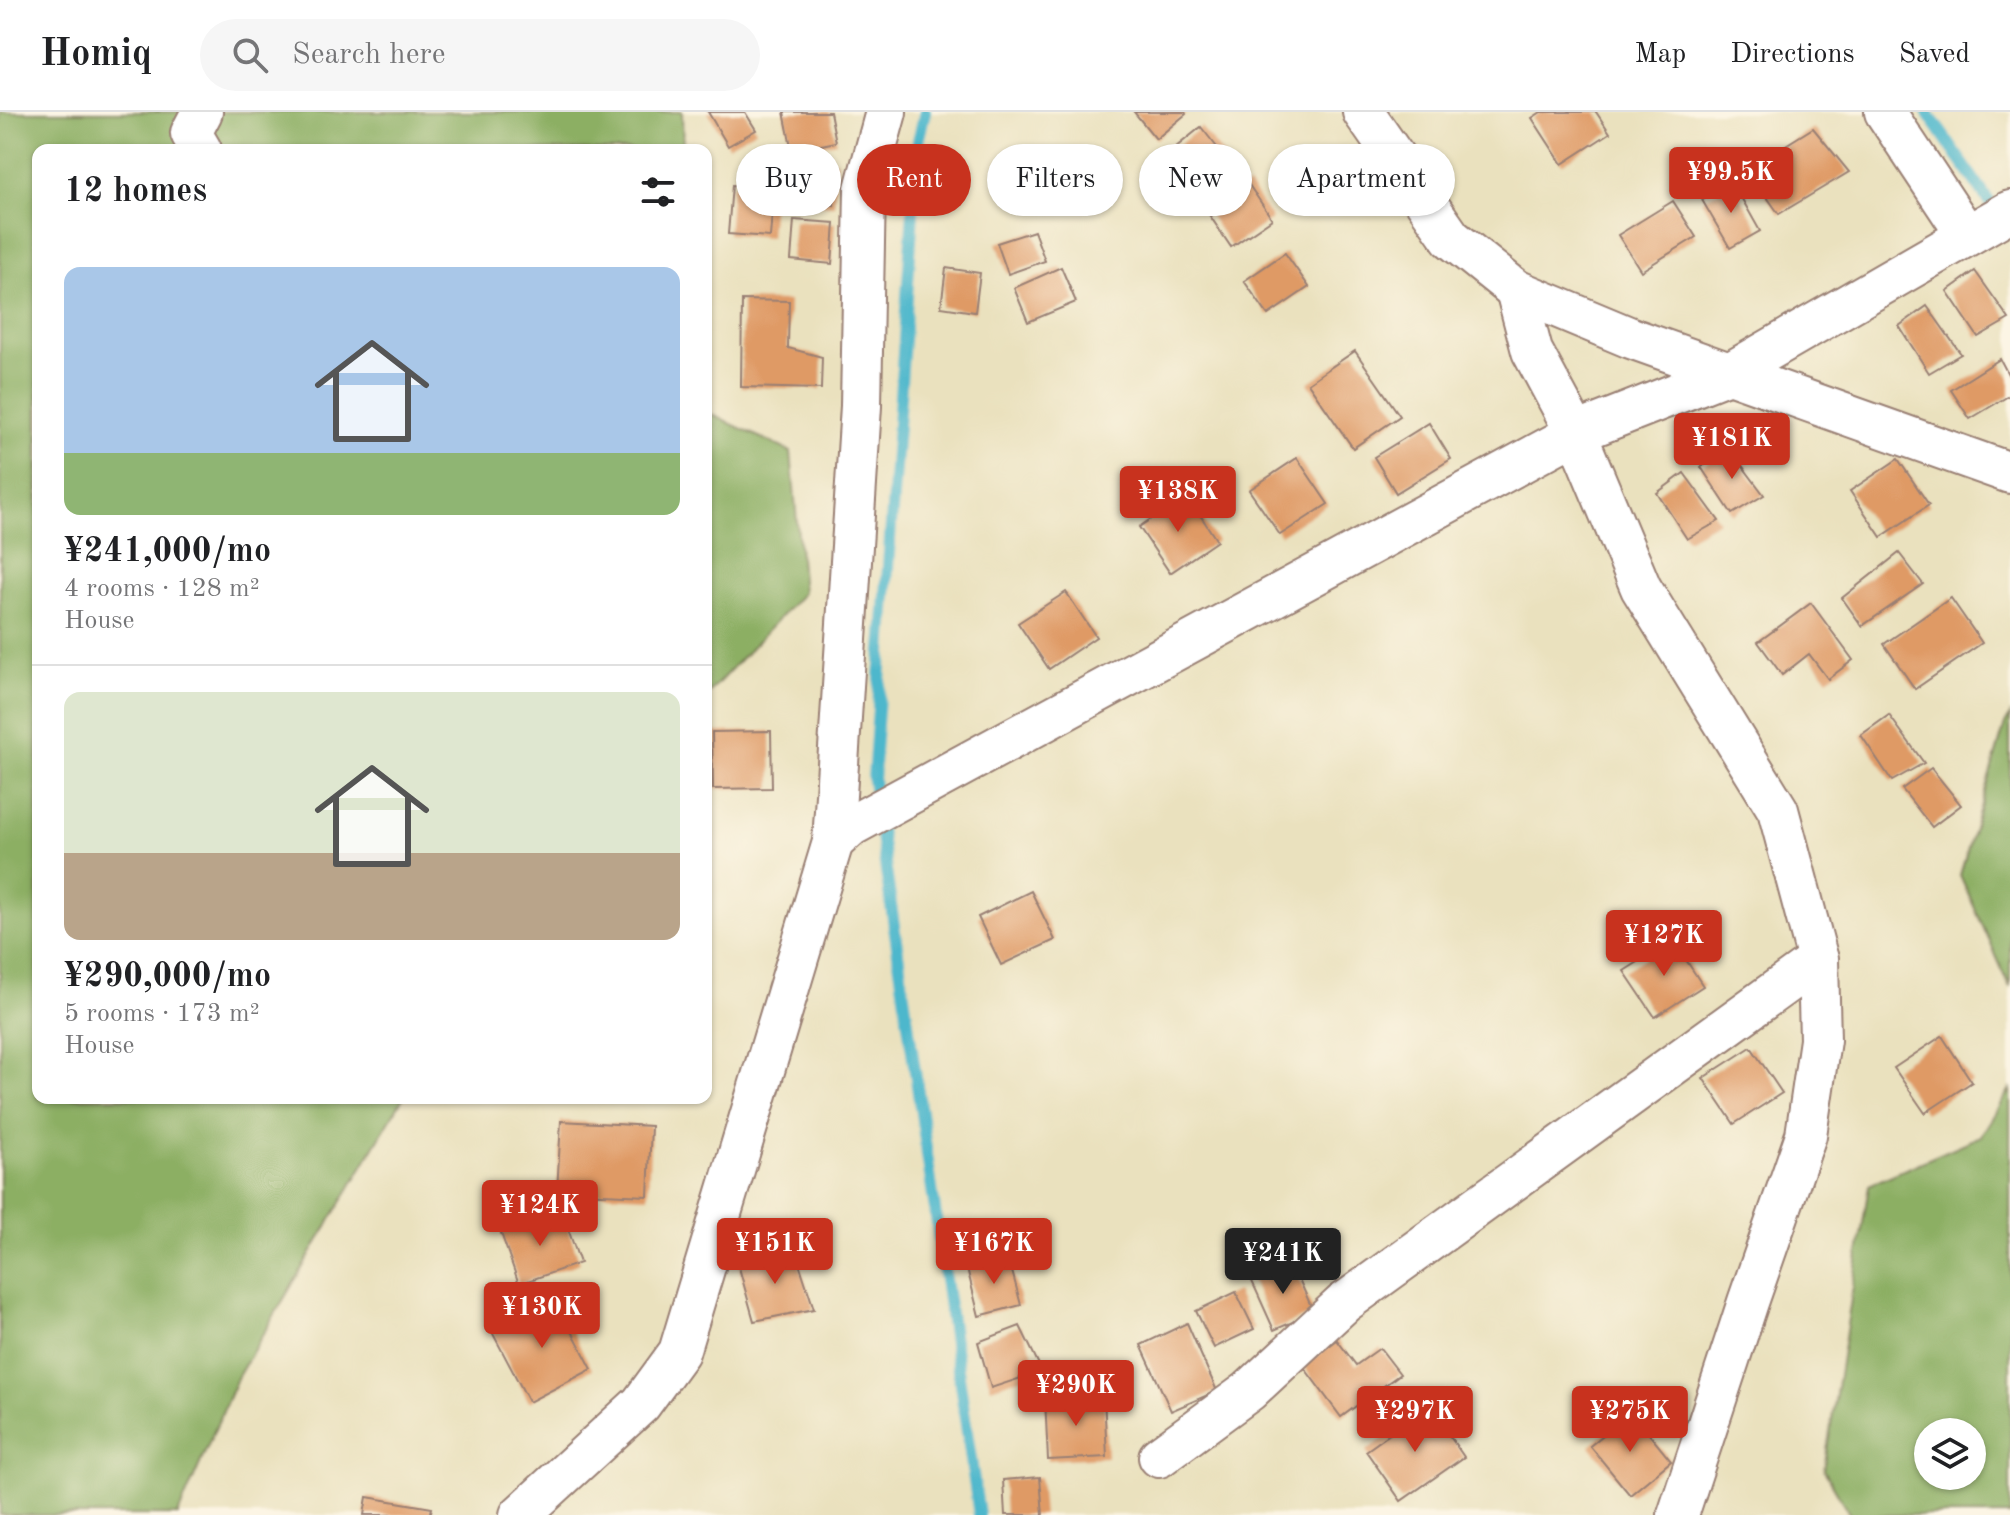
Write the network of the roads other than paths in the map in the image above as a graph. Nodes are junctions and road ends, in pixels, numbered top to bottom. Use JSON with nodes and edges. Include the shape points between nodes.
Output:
{"nodes":[{"id":1,"x":202,"y":112,"type":"edge"},
{"id":2,"x":886,"y":112,"type":"edge"},
{"id":3,"x":1363,"y":112,"type":"edge"},
{"id":4,"x":1885,"y":112,"type":"edge"},
{"id":5,"x":197,"y":144,"type":"edge"},
{"id":6,"x":2010,"y":211,"type":"edge"},
{"id":7,"x":1966,"y":234,"type":"junction"},
{"id":8,"x":1516,"y":290,"type":"junction"},
{"id":9,"x":1731,"y":372,"type":"junction"},
{"id":10,"x":1576,"y":433,"type":"junction"},
{"id":11,"x":2010,"y":473,"type":"edge"},
{"id":12,"x":842,"y":834,"type":"junction"},
{"id":13,"x":1818,"y":960,"type":"junction"},
{"id":14,"x":1159,"y":1457,"type":"dead end"},
{"id":15,"x":520,"y":1515,"type":"edge"},
{"id":16,"x":1678,"y":1515,"type":"edge"}],
"edges":[{"from":1,"to":5,"type":"street","via":[[191,133]]},
{"from":2,"to":12,"type":"street","via":[[865,189]]},
{"from":3,"to":8,"type":"street","via":[[1451,238]]},
{"from":4,"to":7,"type":"street"},
{"from":6,"to":7,"type":"street"},
{"from":7,"to":9,"type":"street"},
{"from":8,"to":9,"type":"street"},
{"from":8,"to":10,"type":"street","via":[[1532,351]]},
{"from":9,"to":10,"type":"street"},
{"from":9,"to":11,"type":"street"},
{"from":10,"to":12,"type":"street"},
{"from":10,"to":13,"type":"street","via":[[1641,588],[1778,810]]},
{"from":12,"to":15,"type":"street","via":[[679,1352],[641,1404]]},
{"from":13,"to":14,"type":"street","via":[[1344,1303],[1249,1391]]},
{"from":13,"to":16,"type":"street","via":[[1820,1040],[1806,1135]]}]}
